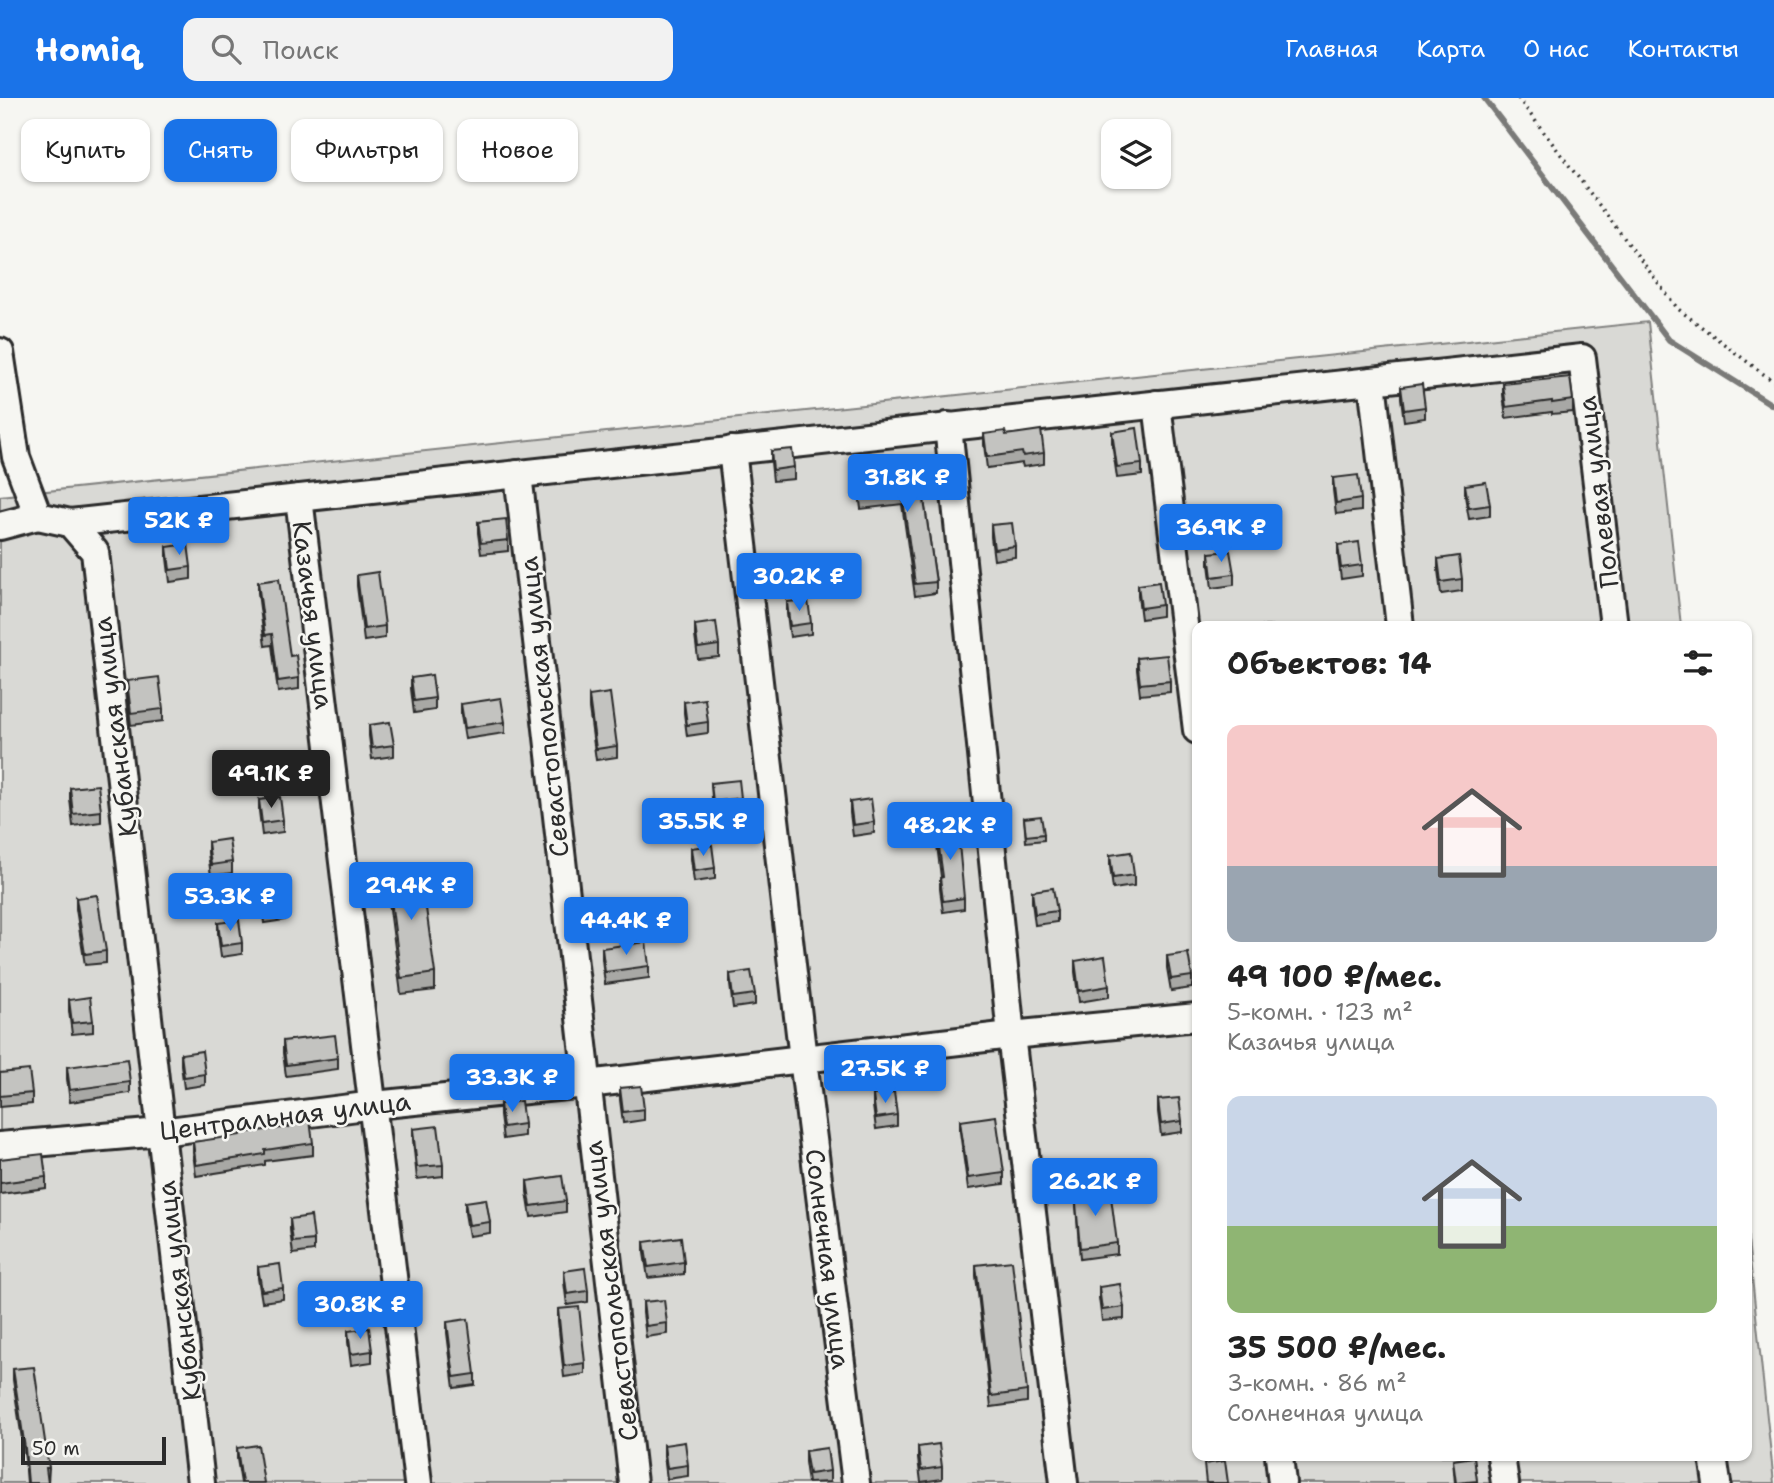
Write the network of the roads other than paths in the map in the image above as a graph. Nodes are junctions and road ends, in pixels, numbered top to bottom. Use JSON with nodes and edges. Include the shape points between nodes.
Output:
{"nodes":[{"id":1,"x":0,"y":352,"type":"edge"},
{"id":2,"x":1372,"y":381,"type":"junction"},
{"id":3,"x":1157,"y":404,"type":"junction"},
{"id":4,"x":948,"y":426,"type":"junction"},
{"id":5,"x":732,"y":450,"type":"junction"},
{"id":6,"x":518,"y":474,"type":"junction"},
{"id":7,"x":299,"y":498,"type":"junction"},
{"id":8,"x":38,"y":516,"type":"junction"},
{"id":9,"x":70,"y":523,"type":"junction"},
{"id":10,"x":0,"y":526,"type":"edge"},
{"id":11,"x":1399,"y":621,"type":"edge"},
{"id":12,"x":1613,"y":621,"type":"edge"},
{"id":13,"x":1192,"y":689,"type":"edge"},
{"id":14,"x":1192,"y":1017,"type":"edge"},
{"id":15,"x":1011,"y":1035,"type":"junction"},
{"id":16,"x":803,"y":1059,"type":"junction"},
{"id":17,"x":587,"y":1084,"type":"junction"},
{"id":18,"x":374,"y":1105,"type":"junction"},
{"id":19,"x":161,"y":1132,"type":"junction"},
{"id":20,"x":0,"y":1146,"type":"edge"},
{"id":21,"x":1280,"y":1461,"type":"edge"},
{"id":22,"x":1503,"y":1461,"type":"edge"},
{"id":23,"x":1714,"y":1461,"type":"edge"},
{"id":24,"x":201,"y":1483,"type":"edge"},
{"id":25,"x":418,"y":1483,"type":"edge"},
{"id":26,"x":633,"y":1483,"type":"edge"},
{"id":27,"x":856,"y":1483,"type":"edge"},
{"id":28,"x":1065,"y":1483,"type":"edge"},
{"id":29,"x":1282,"y":1483,"type":"edge"},
{"id":30,"x":1505,"y":1483,"type":"edge"},
{"id":31,"x":1717,"y":1483,"type":"edge"}],
"edges":[{"from":1,"to":8,"type":"street","via":[[16,457]]},
{"from":2,"to":3,"type":"street"},
{"from":2,"to":11,"type":"street"},
{"from":2,"to":12,"type":"street","name":"Полевая улица","via":[[1582,358]]},
{"from":3,"to":4,"type":"street"},
{"from":3,"to":13,"type":"street"},
{"from":4,"to":5,"type":"street"},
{"from":4,"to":15,"type":"street"},
{"from":5,"to":6,"type":"street"},
{"from":5,"to":16,"type":"street","name":"Солнечная улица"},
{"from":6,"to":7,"type":"street"},
{"from":6,"to":17,"type":"street","name":"Севастопольская улица"},
{"from":7,"to":9,"type":"street"},
{"from":7,"to":18,"type":"street","name":"Казачья улица"},
{"from":8,"to":9,"type":"street"},
{"from":8,"to":10,"type":"street"},
{"from":9,"to":19,"type":"street","name":"Кубанская улица","via":[[94,552]]},
{"from":14,"to":15,"type":"street","name":"Центральная улица"},
{"from":15,"to":16,"type":"street","name":"Центральная улица"},
{"from":15,"to":28,"type":"street"},
{"from":16,"to":17,"type":"street","name":"Центральная улица"},
{"from":16,"to":27,"type":"street","name":"Солнечная улица"},
{"from":17,"to":18,"type":"street","name":"Центральная улица"},
{"from":17,"to":26,"type":"street","name":"Севастопольская улица"},
{"from":18,"to":19,"type":"street","name":"Центральная улица"},
{"from":18,"to":25,"type":"street","name":"Казачья улица"},
{"from":19,"to":20,"type":"street","name":"Центральная улица"},
{"from":19,"to":24,"type":"street","name":"Кубанская улица"},
{"from":21,"to":29,"type":"street"},
{"from":22,"to":30,"type":"street"},
{"from":23,"to":31,"type":"street"}]}
